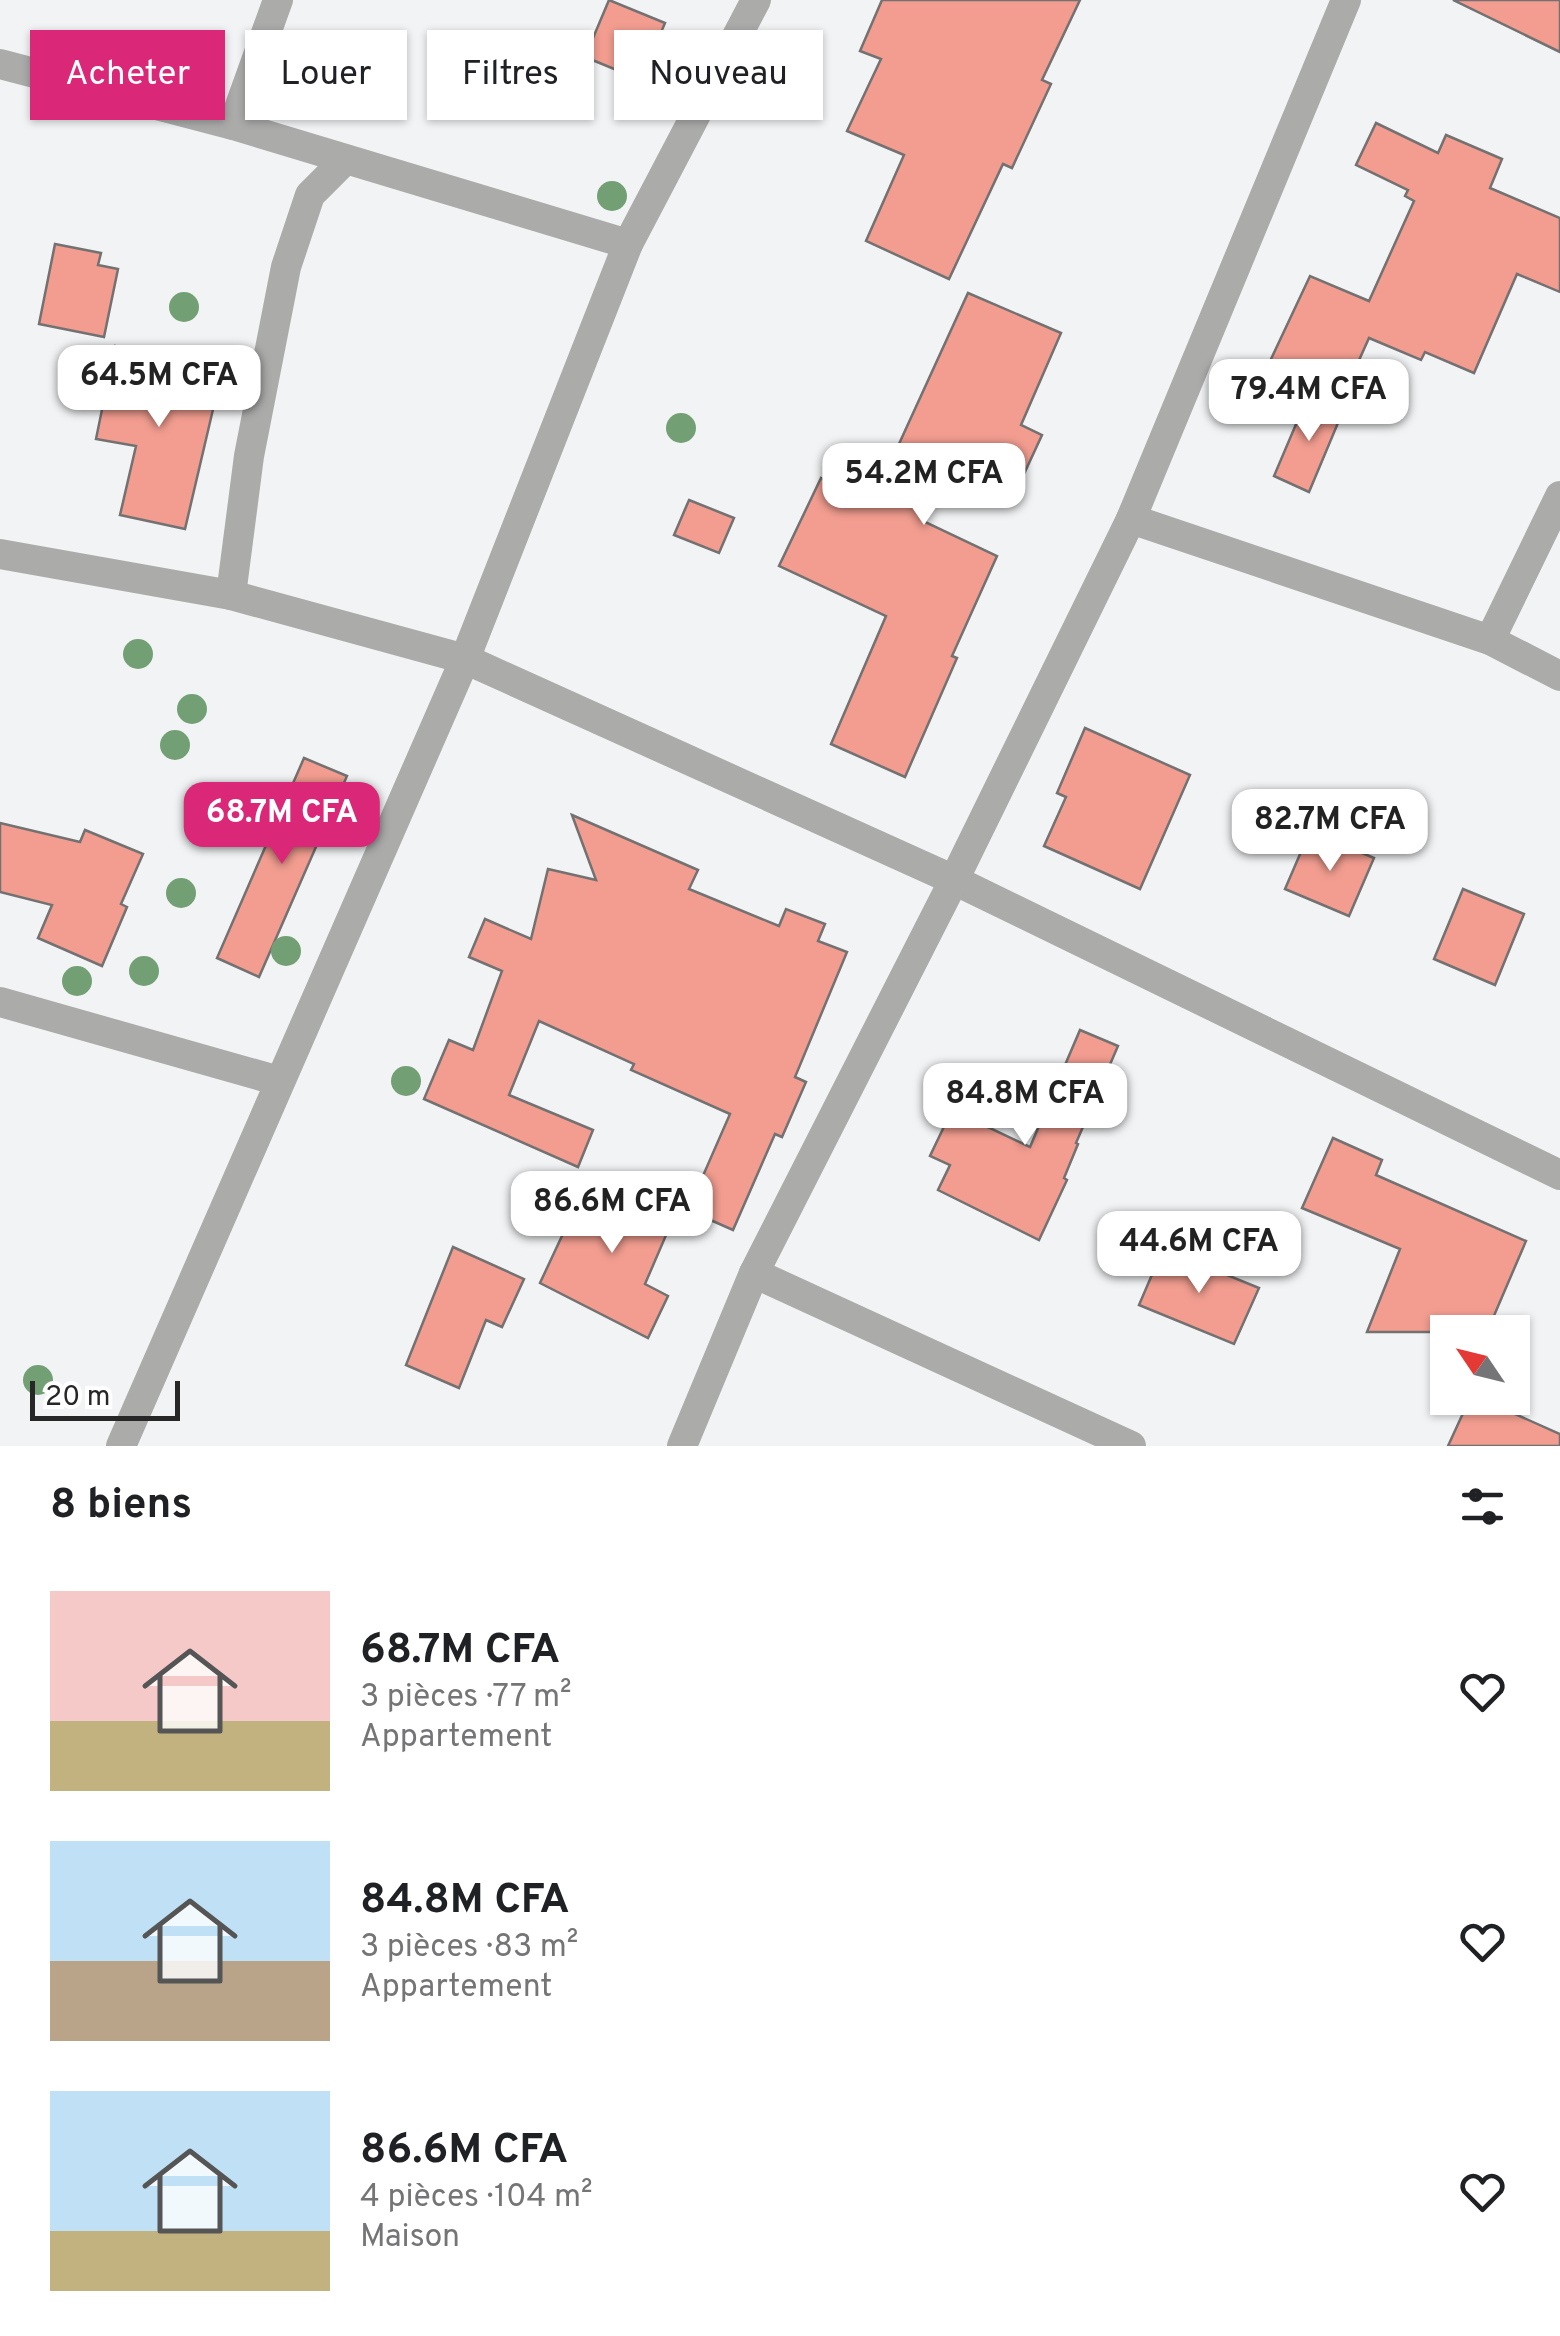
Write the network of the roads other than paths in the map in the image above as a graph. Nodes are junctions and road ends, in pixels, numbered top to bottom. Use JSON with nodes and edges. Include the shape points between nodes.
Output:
{"nodes":[{"id":1,"x":278,"y":0,"type":"edge"},
{"id":2,"x":756,"y":0,"type":"edge"},
{"id":3,"x":1346,"y":0,"type":"edge"},
{"id":4,"x":0,"y":64,"type":"edge"},
{"id":5,"x":232,"y":125,"type":"junction"},
{"id":6,"x":344,"y":161,"type":"junction"},
{"id":7,"x":628,"y":244,"type":"junction"},
{"id":8,"x":1560,"y":496,"type":"edge"},
{"id":9,"x":1131,"y":519,"type":"junction"},
{"id":10,"x":0,"y":554,"type":"edge"},
{"id":11,"x":231,"y":596,"type":"junction"},
{"id":12,"x":1490,"y":640,"type":"junction"},
{"id":13,"x":465,"y":659,"type":"junction"},
{"id":14,"x":1560,"y":676,"type":"edge"},
{"id":15,"x":954,"y":880,"type":"junction"},
{"id":16,"x":0,"y":1002,"type":"edge"},
{"id":17,"x":279,"y":1081,"type":"junction"},
{"id":18,"x":1560,"y":1175,"type":"edge"},
{"id":19,"x":754,"y":1274,"type":"junction"},
{"id":20,"x":121,"y":1446,"type":"edge"},
{"id":21,"x":682,"y":1446,"type":"edge"},
{"id":22,"x":1131,"y":1446,"type":"edge"}],
"edges":[{"from":1,"to":5,"type":"street"},
{"from":2,"to":7,"type":"street"},
{"from":3,"to":9,"type":"street"},
{"from":4,"to":5,"type":"street"},
{"from":5,"to":6,"type":"street"},
{"from":6,"to":7,"type":"street"},
{"from":6,"to":11,"type":"street","via":[[310,195],[286,267],[249,456]]},
{"from":7,"to":13,"type":"street"},
{"from":8,"to":12,"type":"street"},
{"from":9,"to":12,"type":"street"},
{"from":9,"to":15,"type":"street"},
{"from":10,"to":11,"type":"street"},
{"from":11,"to":13,"type":"street"},
{"from":12,"to":14,"type":"street"},
{"from":13,"to":15,"type":"street"},
{"from":13,"to":17,"type":"street"},
{"from":15,"to":18,"type":"street"},
{"from":15,"to":19,"type":"street"},
{"from":16,"to":17,"type":"street"},
{"from":17,"to":20,"type":"street"},
{"from":19,"to":21,"type":"street"},
{"from":19,"to":22,"type":"street"}]}
